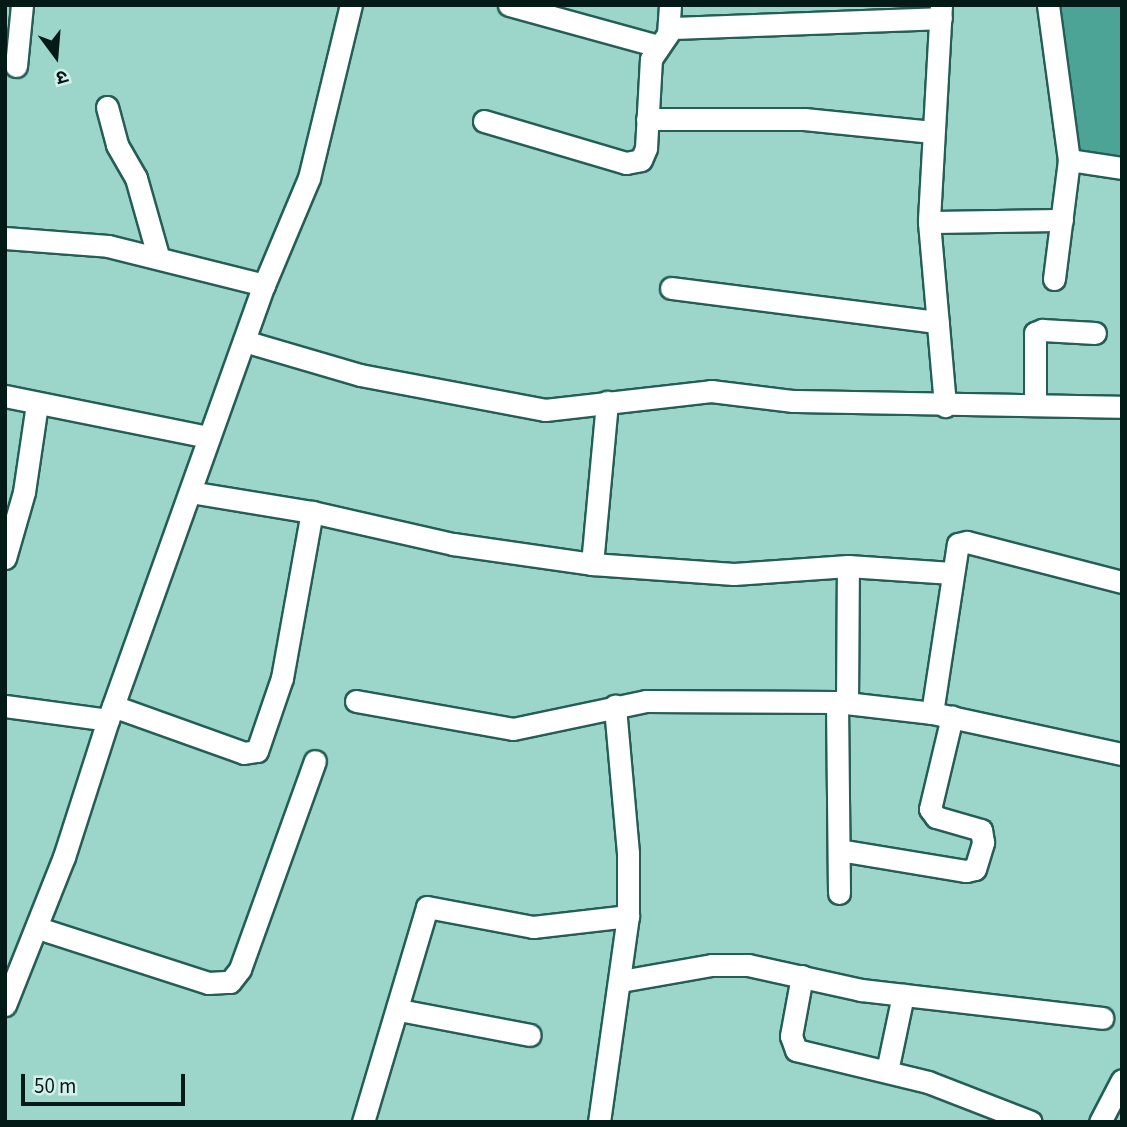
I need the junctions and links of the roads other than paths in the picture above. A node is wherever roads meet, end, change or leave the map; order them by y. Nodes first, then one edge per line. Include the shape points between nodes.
1 (22, 5) edge
2 (351, 5) edge
3 (509, 5) edge
4 (670, 5) edge
5 (1048, 5) edge
6 (941, 11) edge
7 (664, 37) junction
8 (16, 66) dead end
9 (107, 107) dead end
10 (647, 119) junction
11 (484, 121) dead end
12 (932, 132) junction
13 (1069, 160) junction
14 (1122, 168) edge
15 (1062, 220) junction
16 (929, 222) junction
17 (5, 238) edge
18 (158, 256) junction
19 (1054, 279) dead end
20 (264, 285) junction
21 (671, 288) dead end
22 (938, 322) junction
23 (1095, 333) dead end
24 (244, 341) junction
25 (5, 396) edge
26 (607, 402) junction
27 (1035, 403) junction
28 (37, 404) junction
29 (945, 406) junction
30 (1122, 407) edge
31 (209, 437) junction
32 (190, 492) junction
33 (13, 502) edge
34 (312, 512) junction
35 (5, 558) edge
36 (592, 564) junction
37 (848, 566) junction
38 (952, 573) junction
39 (1122, 582) edge
40 (356, 701) dead end
41 (842, 702) junction
42 (5, 706) edge
43 (615, 706) junction
44 (110, 713) junction
45 (942, 715) junction
46 (1122, 754) edge
47 (315, 761) dead end
48 (839, 850) junction
49 (839, 893) dead end
50 (628, 916) junction
51 (38, 928) junction
52 (802, 976) junction
53 (621, 981) junction
54 (904, 995) junction
55 (5, 1005) edge
56 (398, 1010) junction
57 (1102, 1018) dead end
58 (530, 1035) dead end
59 (887, 1071) junction
60 (1122, 1080) edge
61 (363, 1122) edge
62 (599, 1122) edge
63 (1031, 1122) edge
64 (1100, 1122) edge

1 - 8 street
2 - 20 street via 309,178
3 - 7 street
4 - 7 street
5 - 13 street
6 - 7 street
6 - 12 street
7 - 10 street via 651,59
9 - 18 street via 117,145 138,185
10 - 11 street via 645,155 632,163
10 - 12 street via 791,118
12 - 16 street
13 - 14 street
13 - 15 street
15 - 16 street
15 - 19 street
16 - 22 street
17 - 18 street via 107,246
18 - 20 street
20 - 24 street
21 - 22 street
22 - 29 street
23 - 27 street via 1035,333
24 - 26 street via 360,375 528,408 569,409
24 - 31 street
25 - 28 street
26 - 29 street via 711,391 793,401
26 - 36 street
27 - 29 street
27 - 30 street
28 - 31 street
28 - 33 street
31 - 32 street
32 - 34 street
32 - 44 street
33 - 35 street
34 - 36 street via 453,544
34 - 44 street via 280,687 257,751 244,753
36 - 37 street via 734,574
37 - 38 street
37 - 41 street
38 - 39 street via 957,546 967,542
38 - 45 street
40 - 43 street via 513,729
41 - 43 street via 656,701
41 - 45 street
41 - 48 street
42 - 44 street
43 - 50 street via 628,853
44 - 51 street
45 - 46 street
45 - 48 street via 930,809 936,817 981,830 984,837 975,869
47 - 51 street via 240,969 230,982 208,983
48 - 49 street
50 - 53 street
50 - 56 street via 533,927 427,906
51 - 55 street
52 - 53 street via 721,965
52 - 54 street
52 - 59 street via 793,1047
53 - 62 street
54 - 57 street
54 - 59 street
56 - 58 street
56 - 61 street
59 - 63 street
60 - 64 street

